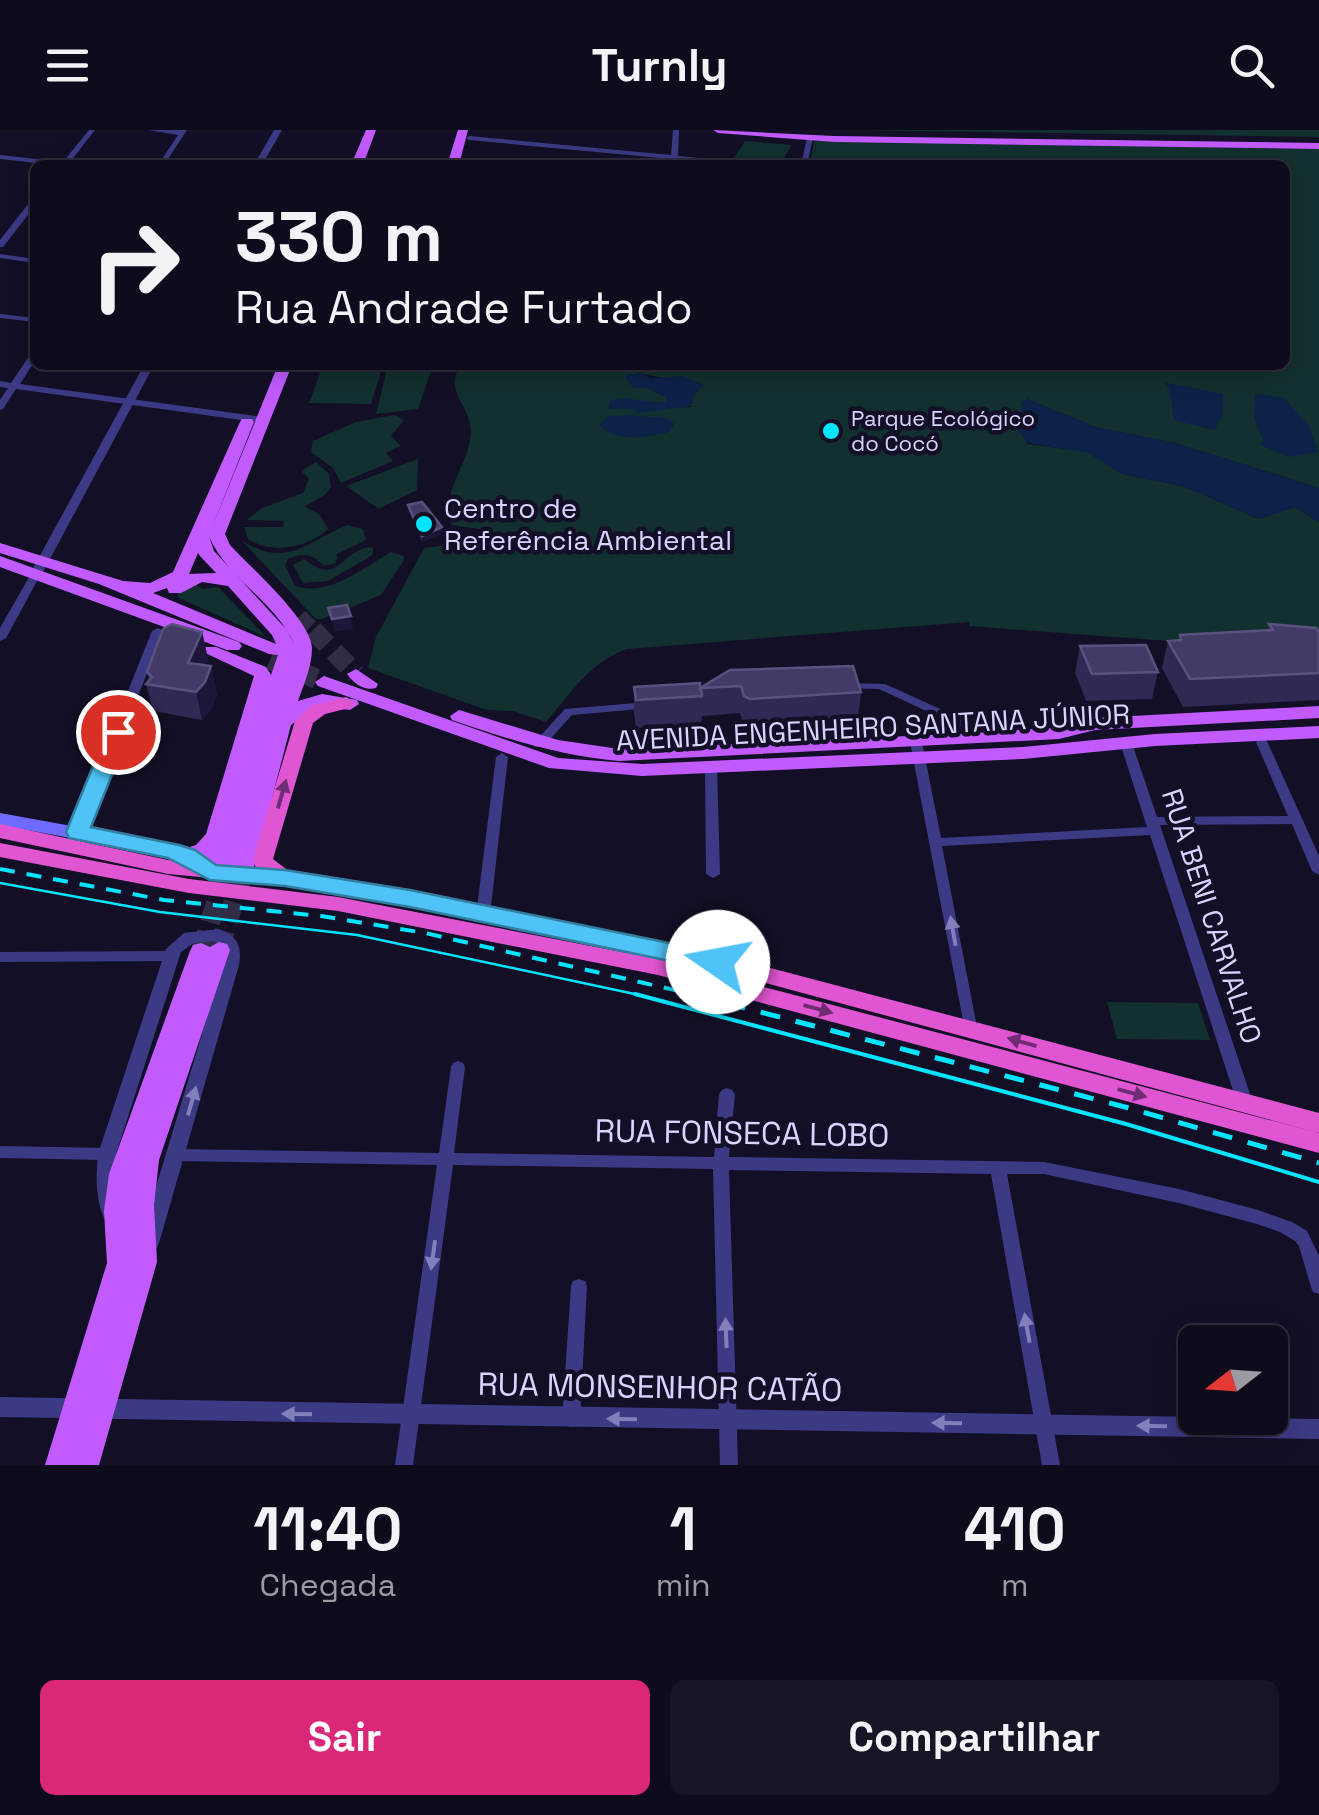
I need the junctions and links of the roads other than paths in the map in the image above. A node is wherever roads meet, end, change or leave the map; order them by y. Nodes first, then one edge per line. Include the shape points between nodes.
1 (92, 130) edge
2 (151, 130) edge
3 (278, 130) edge
4 (371, 130) edge
5 (676, 130) edge
6 (718, 130) edge
7 (785, 130) edge
8 (183, 132) edge
9 (468, 133) edge
10 (810, 135) edge
11 (950, 135) junction
12 (1021, 136) junction
13 (922, 140) junction
14 (980, 140) junction
15 (1319, 143) edge
16 (0, 157) edge
17 (30, 160) edge
18 (68, 160) edge
19 (165, 160) edge
20 (261, 160) edge
21 (358, 160) edge
22 (455, 160) edge
23 (463, 160) edge
24 (667, 160) edge
25 (674, 160) edge
26 (805, 160) edge
27 (30, 207) edge
28 (0, 245) edge
29 (0, 256) edge
30 (30, 260) edge
31 (0, 316) edge
32 (30, 319) edge
33 (30, 362) edge
34 (146, 370) edge
35 (270, 370) edge
36 (282, 370) edge
37 (0, 384) edge
38 (14, 386) junction
39 (130, 402) junction
40 (0, 407) edge
41 (256, 419) junction
42 (203, 528) junction
43 (0, 548) edge
44 (0, 561) edge
45 (40, 565) junction
46 (233, 582) junction
47 (118, 586) junction
48 (268, 596) junction
49 (300, 616) tunnel mouth
50 (203, 620) junction
51 (154, 624) junction
52 (0, 638) edge
53 (269, 662) junction
54 (830, 687) edge
55 (346, 702) junction
56 (654, 706) edge
57 (274, 712) junction
58 (1319, 712) edge
59 (1319, 722) edge
60 (1319, 732) edge
61 (1059, 734) junction
62 (1124, 738) junction
63 (975, 739) junction
64 (1319, 740) edge
65 (1262, 742) junction
66 (539, 744) junction
67 (918, 750) junction
68 (502, 757) junction
69 (236, 763) junction
70 (556, 764) junction
71 (711, 767) junction
72 (0, 818) edge
73 (1297, 820) junction
74 (1154, 826) junction
75 (0, 832) edge
76 (77, 832) junction
77 (212, 839) junction
78 (936, 842) junction
79 (0, 850) edge
80 (248, 854) junction
81 (187, 856) junction
82 (1319, 871) edge
83 (210, 872) junction
84 (713, 874) dead end
85 (285, 878) junction
86 (483, 915) junction
87 (172, 956) junction
88 (0, 957) edge
89 (970, 1027) junction
90 (458, 1067) dead end
91 (727, 1094) dead end
92 (1246, 1103) junction
93 (1319, 1122) edge
94 (1319, 1143) edge
95 (0, 1152) edge
96 (107, 1154) junction
97 (176, 1155) junction
98 (446, 1158) junction
99 (721, 1162) junction
100 (998, 1167) junction
101 (119, 1243) junction
102 (144, 1262) junction
103 (579, 1286) dead end
104 (1319, 1287) edge
105 (0, 1408) edge
106 (89, 1410) junction
107 (411, 1416) junction
108 (571, 1418) junction
109 (728, 1421) junction
110 (1044, 1424) junction
111 (1319, 1429) edge
112 (60, 1465) edge
113 (84, 1465) edge
114 (404, 1465) edge
115 (729, 1465) edge
116 (1051, 1465) edge

1 - 18 street
2 - 8 street
3 - 20 street
4 - 21 main road
5 - 25 street
6 - 10 main road
7 - 10 main road
8 - 19 street
9 - 22 main road
9 - 23 main road
9 - 24 street
10 - 11 main road
10 - 13 main road
10 - 26 street
11 - 12 main road
11 - 13 main road
12 - 14 main road
12 - 15 main road
13 - 14 main road
14 - 15 main road
16 - 17 street
27 - 28 street
29 - 30 street
31 - 32 street
33 - 38 street
34 - 39 street
35 - 41 main road
36 - 41 main road
37 - 38 street
38 - 39 street
38 - 40 street
39 - 41 street
39 - 45 street
41 - 42 main road
41 - 48 main road via 217,534
42 - 46 main road via 206,552
42 - 47 main road via 176,579 153,588
43 - 45 main road
44 - 45 main road
45 - 47 main road
45 - 51 main road
45 - 52 street
46 - 50 main road via 203,576 176,586 177,604
46 - 57 main road via 285,641
47 - 50 main road
48 - 49 main road
48 - 57 main road via 303,644 301,664
50 - 53 main road
51 - 53 main road via 255,669
51 - 76 street
53 - 57 main road
53 - 69 main road
54 - 63 street via 881,686 967,726
55 - 57 main road via 327,698
55 - 68 main road
80 -> 55 highway via 304,721
56 - 66 street via 569,712
57 - 69 main road
57 - 80 main road
58 - 61 main road, AVENIDA ENGENHEIRO SANTANA JÚNIOR via 1095,724
59 - 62 main road
60 - 62 main road, AVENIDA ENGENHEIRO SANTANA JÚNIOR
61 - 62 main road
61 - 63 main road, AVENIDA ENGENHEIRO SANTANA JÚNIOR
62 - 65 main road via 1159,748
62 - 67 main road, AVENIDA ENGENHEIRO SANTANA JÚNIOR
62 - 74 street, RUA BENI CARVALHO
63 - 67 main road, AVENIDA ENGENHEIRO SANTANA JÚNIOR
64 - 65 main road
65 - 73 street
66 - 67 main road, AVENIDA ENGENHEIRO SANTANA JÚNIOR via 619,756
66 - 70 main road, AVENIDA ENGENHEIRO SANTANA JÚNIOR via 363,679 326,676
67 - 71 main road, AVENIDA ENGENHEIRO SANTANA JÚNIOR
67 - 78 street
68 - 70 main road
68 - 86 street
69 - 77 main road
70 - 71 main road, AVENIDA ENGENHEIRO SANTANA JÚNIOR
71 - 84 street
72 - 76 main road
73 - 74 street
73 - 82 street
74 - 78 street
74 - 92 street, RUA BENI CARVALHO
75 - 83 highway
76 - 81 main road
77 - 80 main road via 210,853 220,859 248,862
77 - 81 main road
89 -> 78 street
79 -> 94 highway via 173,884 338,904 658,967
80 - 85 highway
81 - 83 main road
83 - 85 highway
85 - 86 highway
86 - 89 highway via 718,962
87 - 88 street
87 - 96 street
97 -> 87 street via 233,948 218,935 201,934 180,942
92 -> 89 highway
90 - 98 street
91 - 99 street
92 - 93 highway
95 - 96 street
96 - 101 street via 105,1188
97 - 98 street, RUA FONSECA LOBO
97 - 102 street
98 - 99 street, RUA FONSECA LOBO
98 -> 107 street
99 - 100 street, RUA FONSECA LOBO
109 -> 99 street
100 - 104 street, RUA FONSECA LOBO via 1077,1172 1298,1233
110 -> 100 street
101 - 102 main road via 122,1174 210,951 146,1160
101 - 106 main road
102 - 106 main road
103 - 108 street
105 - 106 street, RUA MONSENHOR CATÃO
107 -> 106 street, RUA MONSENHOR CATÃO
106 - 112 main road
106 - 113 main road
107 - 108 street, RUA MONSENHOR CATÃO
107 - 114 street
109 -> 108 street, RUA MONSENHOR CATÃO
110 -> 109 street, RUA MONSENHOR CATÃO
109 - 115 street
111 -> 110 street, RUA MONSENHOR CATÃO
110 - 116 street

